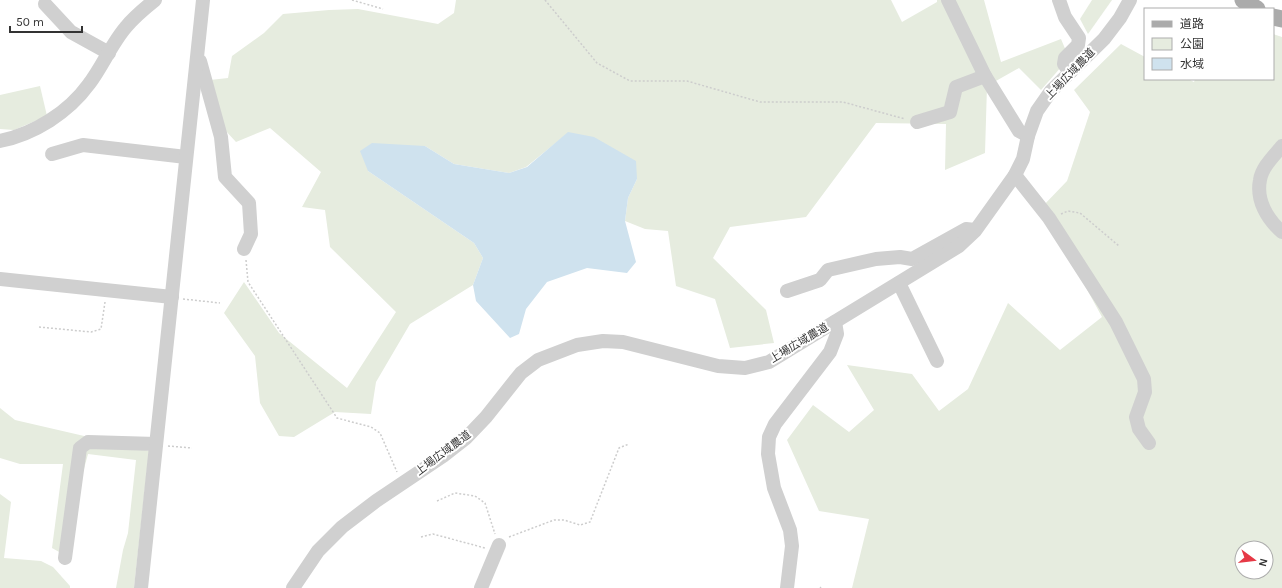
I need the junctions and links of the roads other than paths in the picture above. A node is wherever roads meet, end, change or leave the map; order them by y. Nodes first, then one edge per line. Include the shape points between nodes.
1 (155, 0) edge
2 (203, 0) edge
3 (948, 0) edge
4 (1059, 0) edge
5 (1130, 0) edge
6 (1243, 0) edge
7 (45, 4) dead end
8 (1255, 8) edge
9 (198, 53) junction
10 (109, 54) junction
11 (1070, 72) junction
12 (984, 76) junction
13 (917, 122) road end
14 (1028, 136) junction
15 (0, 141) edge
16 (1282, 146) edge
17 (52, 154) dead end
18 (186, 157) junction
19 (1015, 175) junction
20 (975, 230) junction
21 (1282, 232) edge
22 (244, 249) road end
23 (0, 279) edge
24 (899, 283) junction
25 (787, 291) dead end
26 (172, 297) junction
27 (835, 322) junction
28 (937, 361) dead end
29 (1149, 443) dead end
30 (156, 444) junction
31 (497, 550) road end
32 (65, 558) dead end
33 (141, 588) edge
34 (294, 588) edge
35 (481, 588) edge
36 (787, 588) edge

1 - 10 street via 126,27
2 - 9 street
3 - 12 street
4 - 11 street via 1065,18 1079,38 1078,45 1065,58 1064,64
5 - 11 street, 上場広域農道 via 1104,39
6 - 8 main road
7 - 10 street via 71,32
9 - 18 street
9 - 22 street via 221,137 225,177 249,203 251,234
10 - 15 street via 89,85 67,108 39,127 12,139
11 - 14 street, 上場広域農道 via 1051,91 1037,111
12 - 13 street via 956,87 950,112
12 - 14 street via 1019,131
14 - 19 street, 上場広域農道 via 1023,159
16 - 21 street via 1266,166 1260,179 1259,195 1264,212
17 - 18 street via 83,145
18 - 26 street
19 - 20 street, 上場広域農道
19 - 29 street via 1050,218 1116,322 1144,379 1145,392 1136,417 1139,429
20 - 24 street, 上場広域農道 via 959,246
20 - 25 street via 966,229 912,259 876,259 828,270 820,280
23 - 26 street
24 - 27 street, 上場広域農道
24 - 28 street
26 - 30 street
27 - 34 street, 上場広域農道 via 769,362 745,368 718,366 623,342 603,341 577,345 538,360 521,373 466,438 342,527 318,551
27 - 36 street via 837,334 830,352 775,424 769,437 768,454 774,488 790,530 792,546
30 - 32 street via 88,442 80,448
30 - 33 street
31 - 35 street

